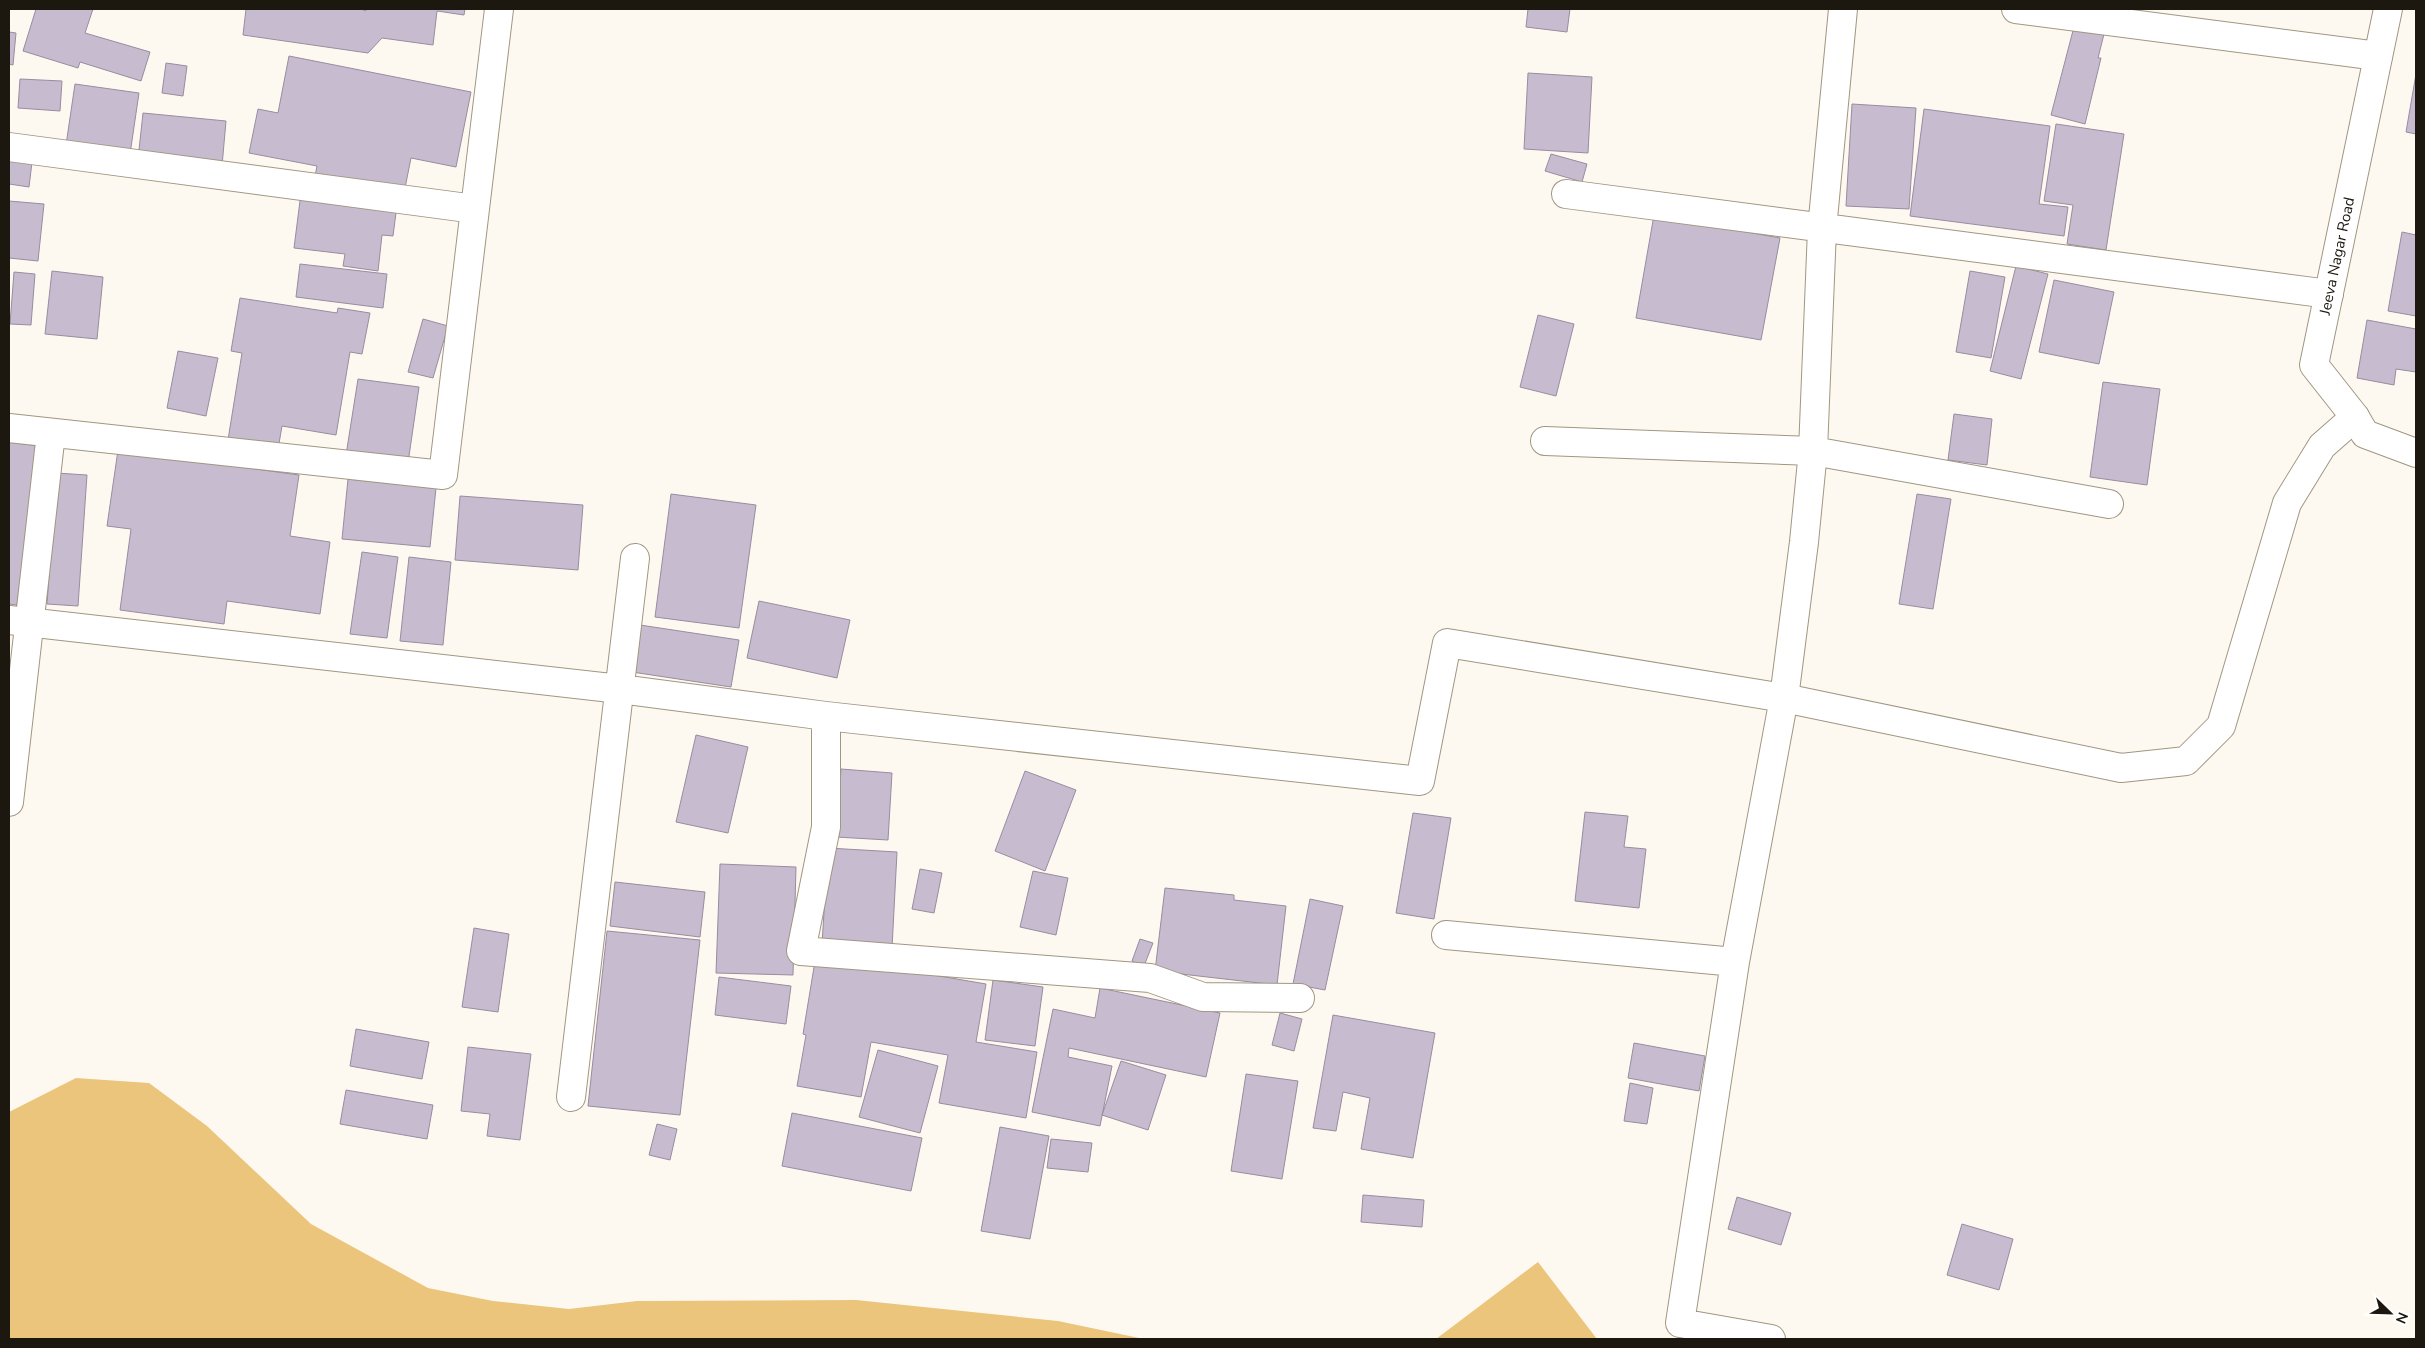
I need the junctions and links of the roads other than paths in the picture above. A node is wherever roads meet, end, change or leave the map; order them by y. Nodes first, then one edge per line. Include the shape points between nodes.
1 (499, 9) edge
2 (1843, 9) edge
3 (2016, 9) edge
4 (2388, 9) edge
5 (2378, 56) junction
6 (9, 147) edge
7 (1566, 194) dead end
8 (475, 209) junction
9 (1822, 229) junction
10 (2329, 294) junction
11 (2356, 417) junction
12 (9, 428) edge
13 (51, 433) junction
14 (1545, 441) dead end
15 (1813, 451) junction
16 (2416, 453) edge
17 (2109, 504) dead end
18 (635, 558) dead end
19 (19, 621) edge
20 (620, 689) junction
21 (1784, 698) junction
22 (826, 716) junction
23 (9, 802) edge
24 (1446, 935) dead end
25 (1735, 962) junction
26 (1300, 998) dead end
27 (571, 1097) dead end
28 (1771, 1339) edge

1 - 8 street
2 - 9 street
3 - 5 street
4 - 5 street, Jeeva Nagar Road
5 - 10 street, Jeeva Nagar Road
6 - 8 street
7 - 9 street
8 - 13 street via 443,475
9 - 10 street
9 - 15 street
10 - 11 street, Jeeva Nagar Road via 2314,365
11 - 16 street, Jeeva Nagar Road via 2365,434
11 - 21 street via 2322,446 2287,503 2221,726 2186,761 2121,768
12 - 13 street
13 - 19 street
14 - 15 street
15 - 17 street
15 - 21 street
18 - 20 street
19 - 20 street
19 - 23 street
20 - 22 street
20 - 27 street
21 - 22 street via 1446,643 1420,781
21 - 25 street
22 - 26 street via 826,827 801,951 1150,978 1203,997
24 - 25 street
25 - 28 street via 1680,1323

